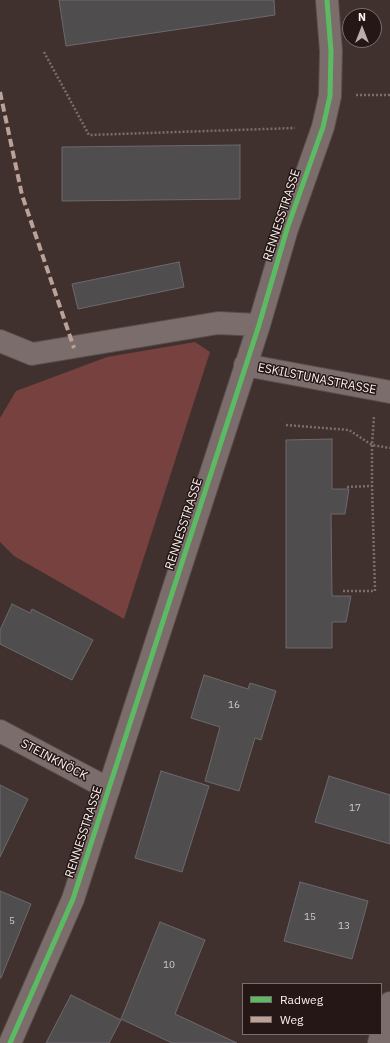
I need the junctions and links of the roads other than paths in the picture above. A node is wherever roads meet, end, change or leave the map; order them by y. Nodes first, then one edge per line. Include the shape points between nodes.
1 (327, 0) edge
2 (259, 325) junction
3 (0, 341) edge
4 (245, 365) junction
5 (383, 391) edge
6 (0, 731) edge
7 (109, 789) junction
8 (390, 1003) edge
9 (382, 1032) edge
10 (10, 1043) edge

1 - 2 street, RENNESSTRASSE via 332,51 330,96 323,127 287,229
2 - 3 street via 218,322 32,354
2 - 4 street, RENNESSTRASSE
4 - 5 street, ESKILSTUNASTRASSE
4 - 7 street, RENNESSTRASSE
6 - 7 street, STEINKNÖCK
7 - 10 street, RENNESSTRASSE via 73,899
8 - 9 street

